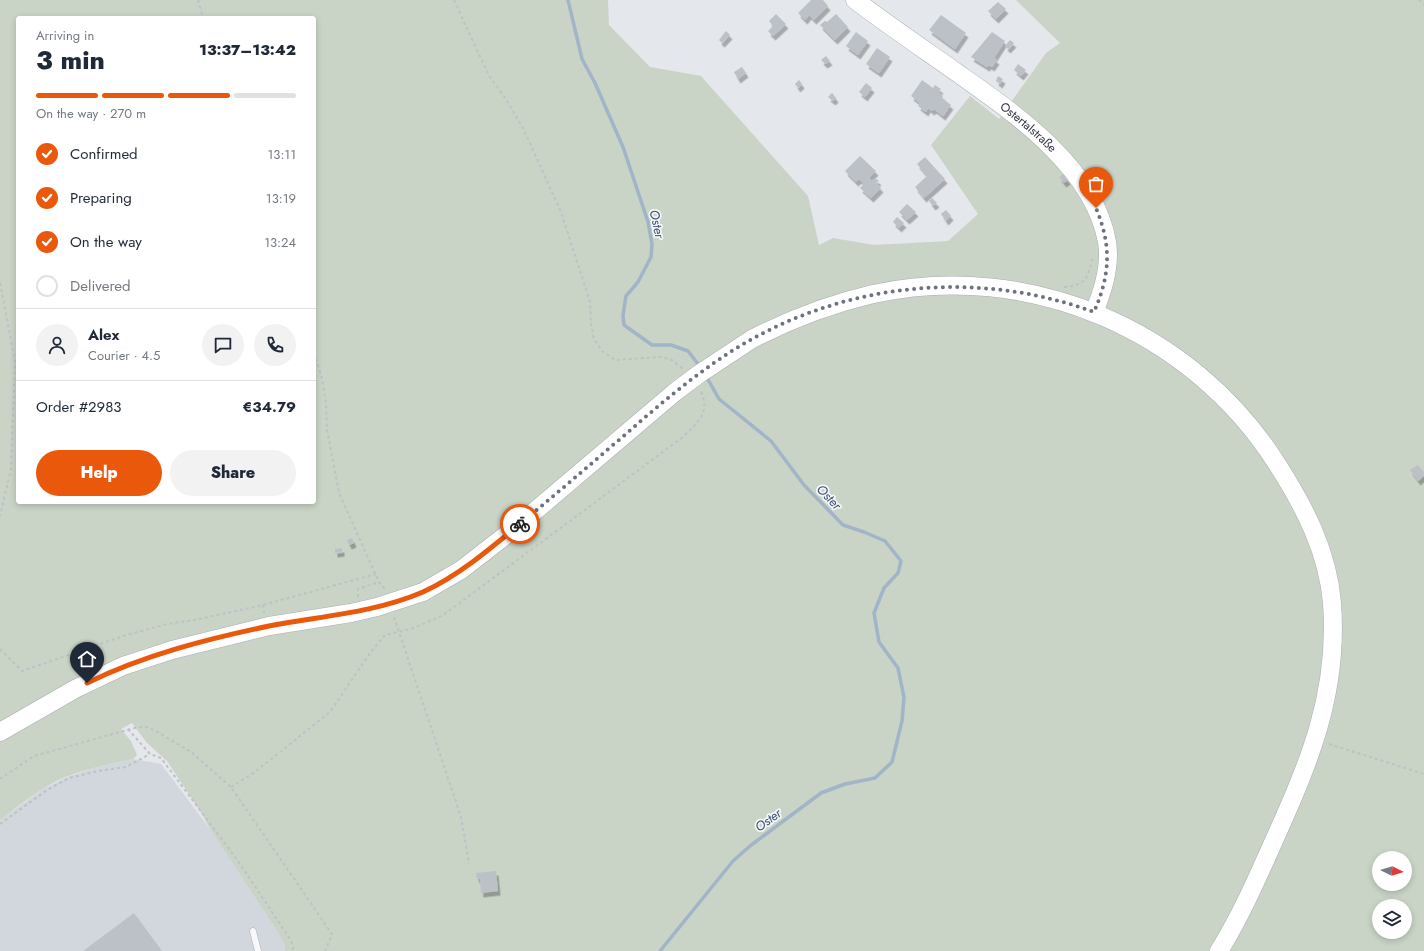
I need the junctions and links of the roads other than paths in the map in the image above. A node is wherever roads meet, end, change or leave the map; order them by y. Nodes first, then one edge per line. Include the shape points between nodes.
1 (855, 0) edge
2 (1094, 312) junction
3 (0, 732) edge
4 (253, 931) dead end
5 (258, 951) edge
6 (1219, 951) edge

1 - 2 main road, Ostertalstraße via 1010,110 1034,131 1085,188 1096,208 1107,243 1108,260 1104,286
2 - 3 main road, bridge via 1050,298 960,286 876,294 804,314 752,339 699,374 510,532 461,570 423,592 378,607 269,626 172,650 124,666 75,689
2 - 6 main road via 1170,352 1221,394 1250,426 1268,450 1308,519 1320,546 1328,575 1332,602 1332,651 1329,684 1317,738 1242,911
4 - 5 lane

